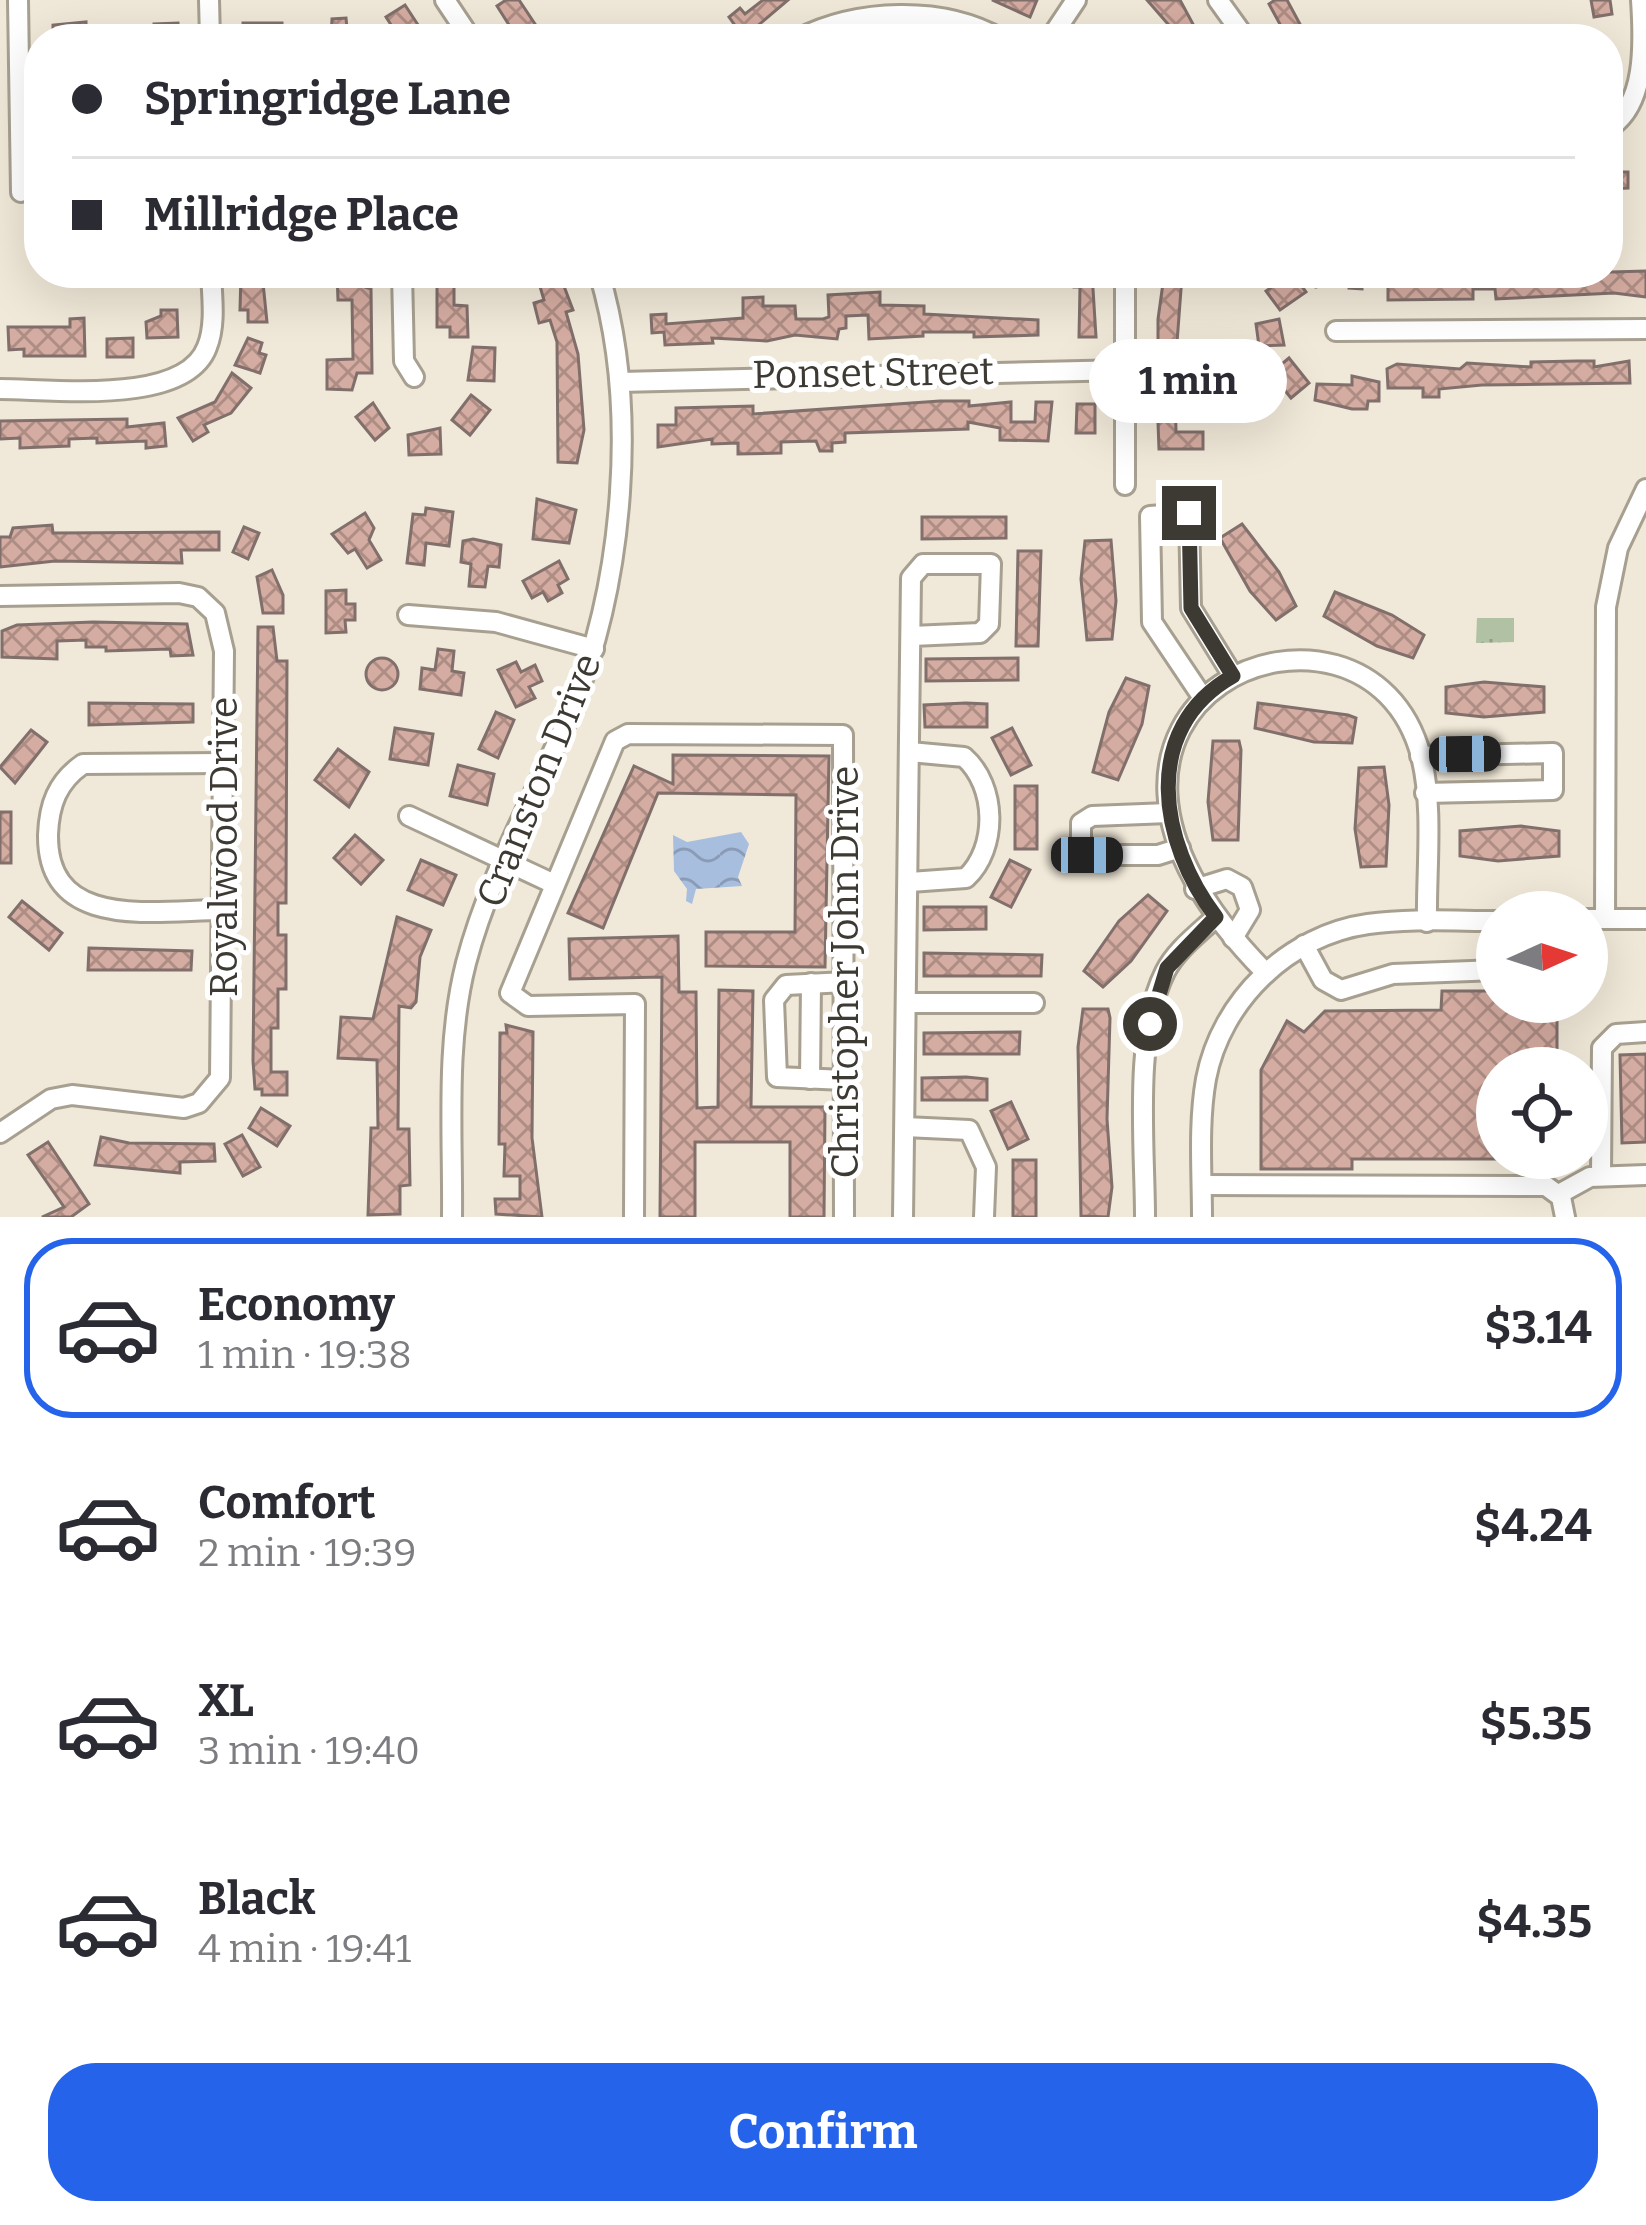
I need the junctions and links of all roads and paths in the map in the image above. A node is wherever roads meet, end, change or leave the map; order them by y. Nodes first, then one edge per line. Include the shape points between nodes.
1 (18, 0) edge
2 (1641, 0) edge
3 (834, 24) edge
4 (960, 24) edge
5 (1636, 124) edge
6 (21, 192) dead end
7 (212, 288) edge
8 (402, 288) edge
9 (602, 288) edge
10 (1125, 288) edge
11 (1646, 329) edge
12 (1336, 331) dead end
13 (1126, 370) junction
14 (414, 376) dead end
15 (620, 382) junction
16 (0, 389) edge
17 (1125, 485) dead end
18 (1646, 489) edge
19 (0, 596) edge
20 (408, 615) dead end
21 (912, 636) junction
22 (594, 649) junction
23 (1233, 676) junction
24 (1203, 698) junction
25 (910, 752) junction
26 (1420, 755) junction
27 (224, 763) junction
28 (1425, 793) junction
29 (1169, 813) junction
30 (409, 816) dead end
31 (1180, 848) junction
32 (505, 858) junction
33 (910, 882) junction
34 (552, 884) junction
35 (1195, 890) junction
36 (1597, 891) edge
37 (223, 910) junction
38 (1216, 917) junction
39 (1608, 919) edge
40 (1646, 919) edge
41 (1476, 921) edge
42 (1427, 922) junction
43 (1233, 938) junction
44 (1304, 945) junction
45 (1476, 971) edge
46 (1265, 973) junction
47 (846, 982) junction
48 (811, 983) junction
49 (906, 1003) junction
50 (1034, 1003) dead end
51 (1646, 1032) edge
52 (1603, 1047) edge
53 (810, 1079) junction
54 (845, 1080) junction
55 (905, 1127) junction
56 (0, 1132) edge
57 (1608, 1175) edge
58 (1646, 1175) edge
59 (1584, 1179) edge
60 (1202, 1185) junction
61 (1559, 1195) junction
62 (452, 1217) edge
63 (634, 1217) edge
64 (844, 1217) edge
65 (903, 1217) edge
66 (984, 1217) edge
67 (1145, 1217) edge
68 (1202, 1217) edge
69 (1565, 1217) edge

1 - 6 street
2 - 5 street
3 - 4 street via 873,17
7 - 16 street via 212,329 196,367 148,387
8 - 14 street via 404,361
9 - 15 street, Cranston Drive
10 - 13 street
11 - 12 street
13 - 15 street, Ponset Street
13 - 17 street
15 - 22 street, Cranston Drive via 618,489
18 - 36 street via 1618,548 1606,607
19 - 27 street, Royalwood Drive via 179,593 206,604 223,638
20 - 22 street via 496,622
21 - 21 street via 916,570 991,564 989,624 980,634
21 - 25 street
22 - 32 street, Cranston Drive
23 - 24 street
23 - 24 street via 1191,608 1189,513 1150,516 1152,622
23 - 26 street via 1267,662 1341,668 1388,700
24 - 29 street via 1169,756
25 - 33 street
25 - 33 street via 964,757 980,776 988,818 985,847 966,878
26 - 28 street
26 - 28 street via 1552,753 1552,790
27 - 37 street, Royalwood Drive
27 - 37 street via 83,764 53,796 48,862 60,884 93,907
28 - 42 street
29 - 31 street
29 - 31 street via 1092,816 1081,823 1081,849 1158,855
30 - 32 street
31 - 35 street
32 - 34 street
32 - 62 street, Cranston Drive via 458,1001
33 - 49 street
34 - 47 street, Christopher John Drive via 620,737 843,735
34 - 63 street via 510,993 528,1006 635,1004
35 - 38 street
35 - 43 street via 1227,879 1242,887 1250,910
37 - 56 street, Royalwood Drive via 223,1062 211,1093 184,1108 56,1097
38 - 43 street
38 - 67 street via 1167,968 1155,997
39 - 40 street
41 - 42 street
42 - 44 street via 1361,926
43 - 46 street
44 - 45 street via 1323,980 1341,990 1393,974
44 - 46 street
46 - 60 street via 1211,1059
47 - 48 street
47 - 54 street, Christopher John Drive
48 - 53 street
48 - 53 street via 786,985 773,1000 777,1077
49 - 50 street
49 - 55 street
51 - 52 street via 1616,1034
53 - 54 street
54 - 64 street, Christopher John Drive
55 - 65 street
55 - 66 street via 969,1130 986,1167
57 - 58 street
59 - 61 street
60 - 61 street via 1542,1186
60 - 68 street
61 - 69 street

